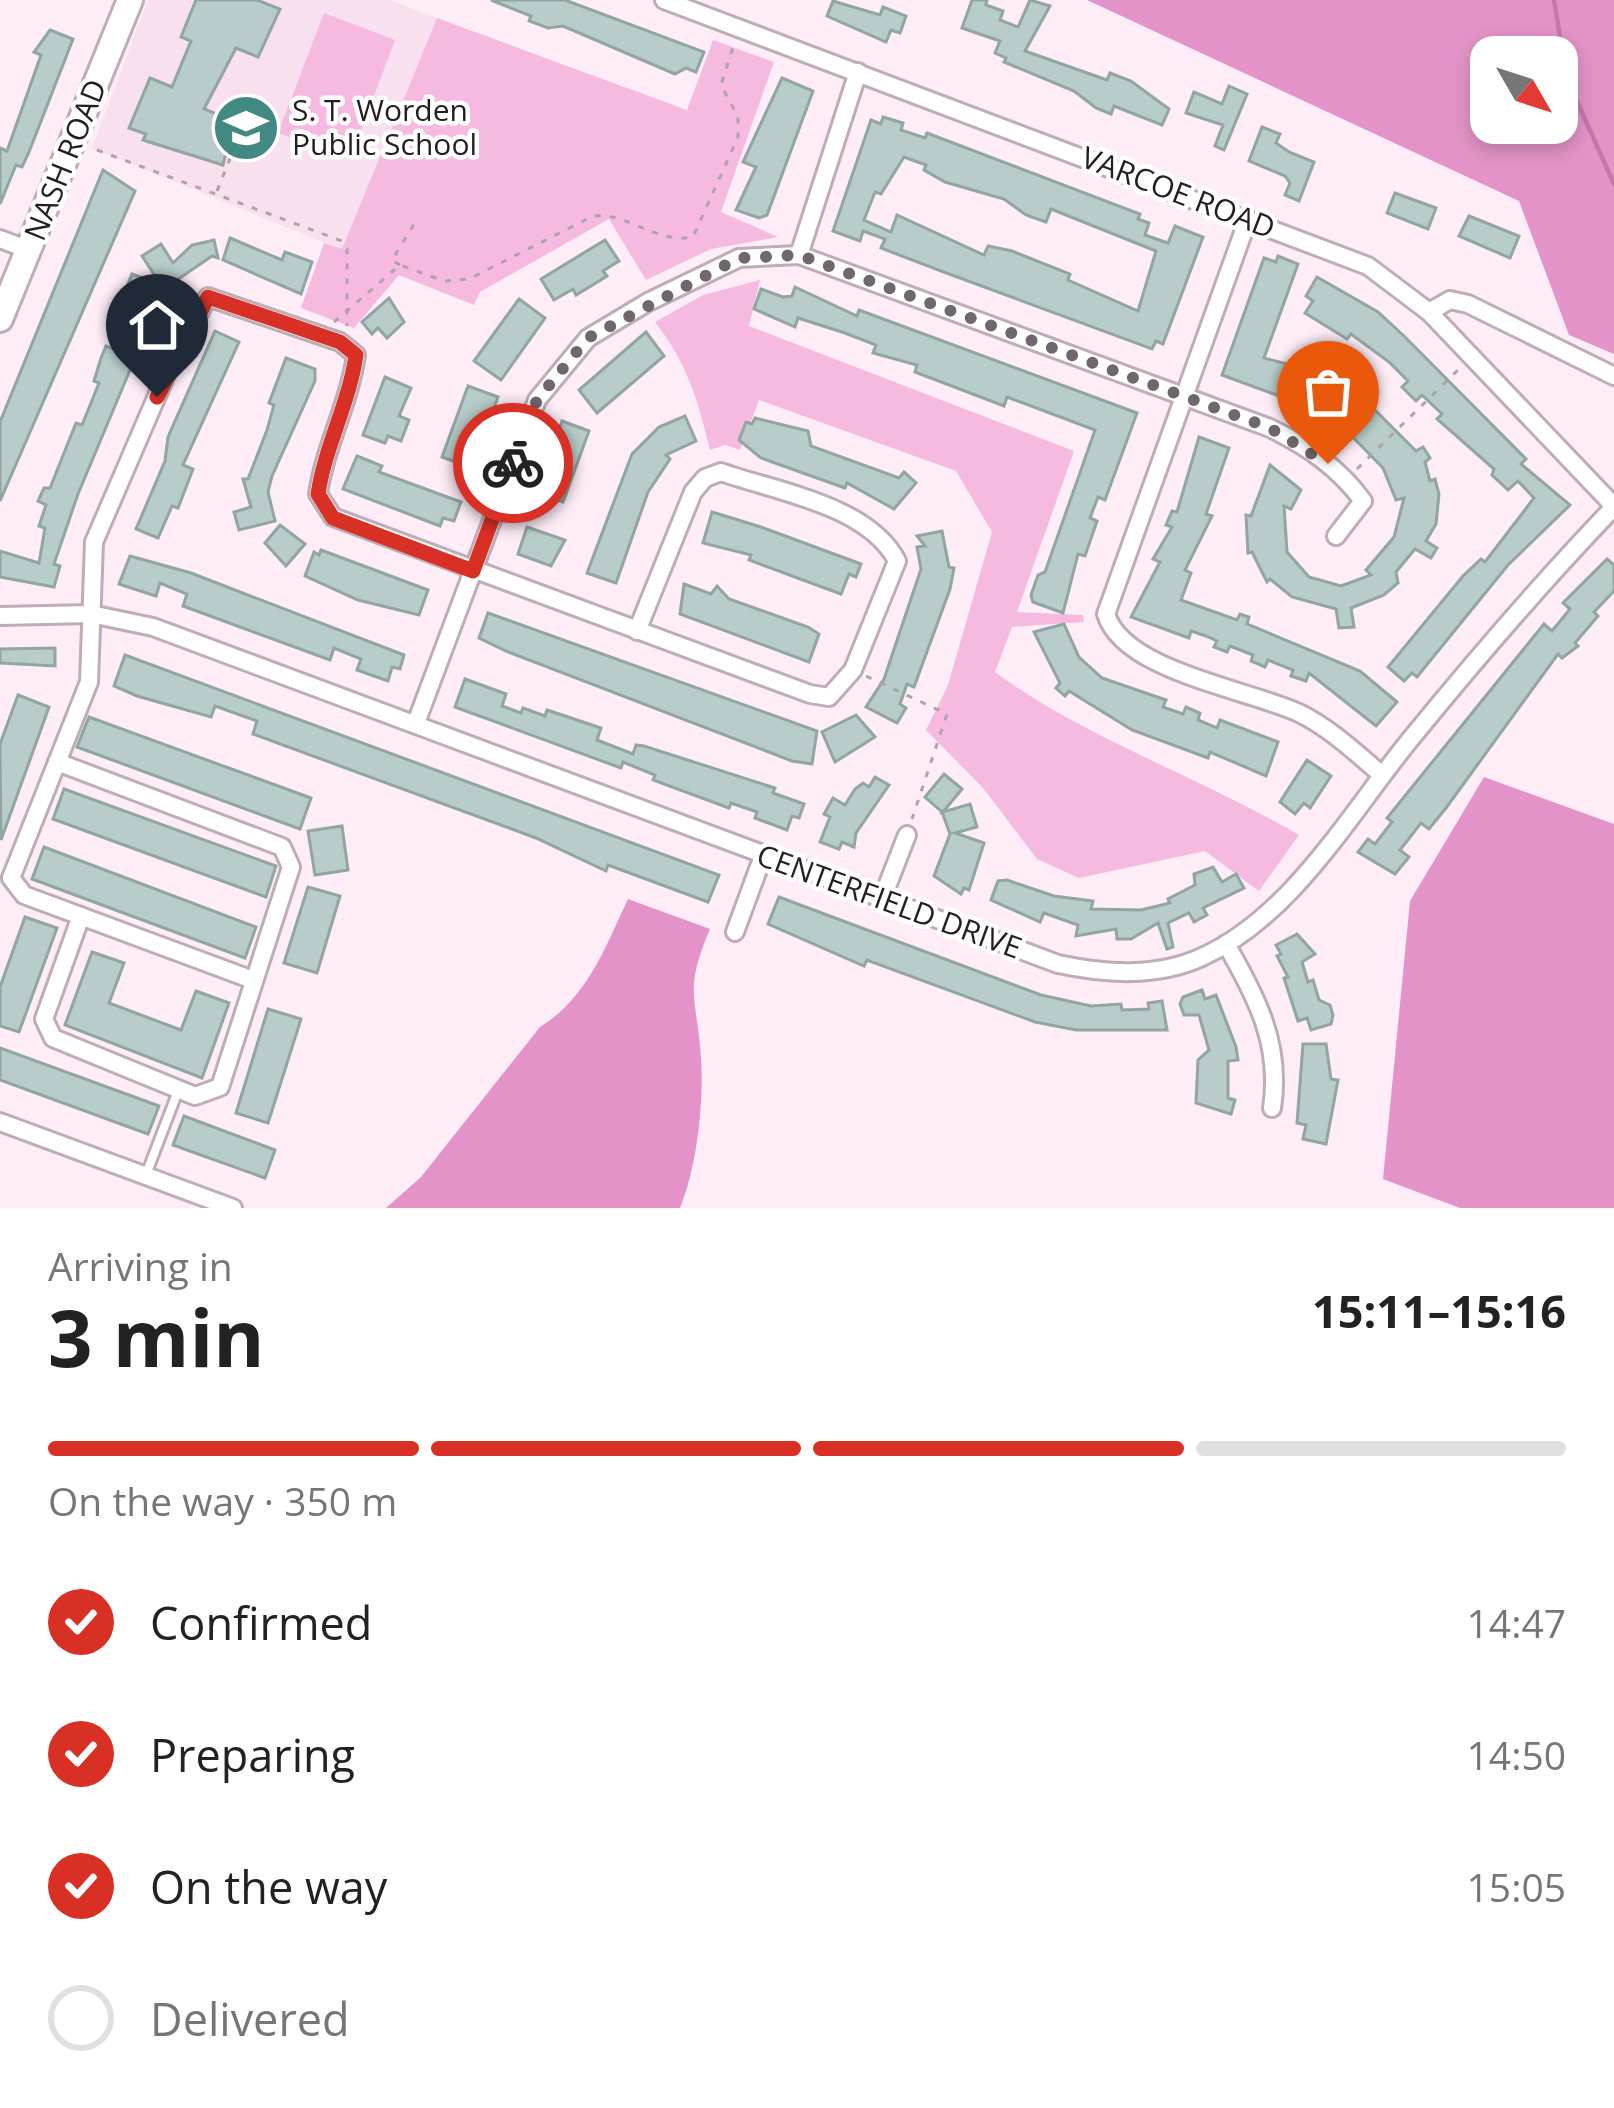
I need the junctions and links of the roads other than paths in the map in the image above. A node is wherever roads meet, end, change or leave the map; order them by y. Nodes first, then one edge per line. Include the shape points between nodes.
1 (130, 0) edge
2 (664, 0) edge
3 (858, 72) junction
4 (1248, 219) junction
5 (0, 239) edge
6 (28, 250) junction
7 (799, 255) junction
8 (1429, 312) junction
9 (0, 319) edge
10 (1614, 376) edge
11 (1181, 395) junction
12 (1614, 507) edge
13 (1336, 536) dead end
14 (473, 571) junction
15 (91, 614) junction
16 (0, 616) edge
17 (637, 631) junction
18 (416, 723) junction
19 (57, 762) junction
20 (1382, 775) junction
21 (907, 835) road end
22 (763, 856) junction
23 (882, 899) junction
24 (81, 916) junction
25 (735, 932) dead end
26 (1226, 944) junction
27 (254, 980) junction
28 (178, 1089) junction
29 (1272, 1108) dead end
30 (0, 1122) edge
31 (146, 1176) junction
32 (233, 1208) edge

1 - 6 street, NASH ROAD
2 - 3 street, VARCOE ROAD
3 - 4 street, VARCOE ROAD
3 - 7 street
4 - 8 street, VARCOE ROAD via 1368,266
4 - 11 street
5 - 6 street
6 - 9 street, NASH ROAD
7 - 11 street
7 - 14 street via 739,258 588,338 537,400
8 - 10 street via 1450,300 1468,304
8 - 12 street, VARCOE ROAD
11 - 13 street via 1310,448 1347,479 1363,501
11 - 20 street via 1111,589 1112,633 1135,653 1301,714
12 - 20 street, CENTERFIELD DRIVE via 1523,601
14 - 15 street via 333,518 318,494 356,355 340,342 208,297 94,542
14 - 17 street
14 - 18 street
15 - 16 street, CENTERFIELD DRIVE
15 - 18 street, CENTERFIELD DRIVE via 153,627
15 - 19 street via 89,682
17 - 17 street via 829,698 854,670 897,561 887,541 862,523 721,472 693,492
18 - 22 street, CENTERFIELD DRIVE
19 - 24 street via 10,878 24,895
19 - 27 street via 282,847 291,867
20 - 26 street, CENTERFIELD DRIVE via 1285,896
21 - 23 street
22 - 23 street, CENTERFIELD DRIVE
22 - 25 street
23 - 26 street, CENTERFIELD DRIVE via 1091,971 1149,971
24 - 27 street
24 - 28 street via 44,1019 53,1038
26 - 29 street via 1269,1034
27 - 28 street via 220,1087 195,1096
28 - 31 lane
30 - 31 street
31 - 32 street

